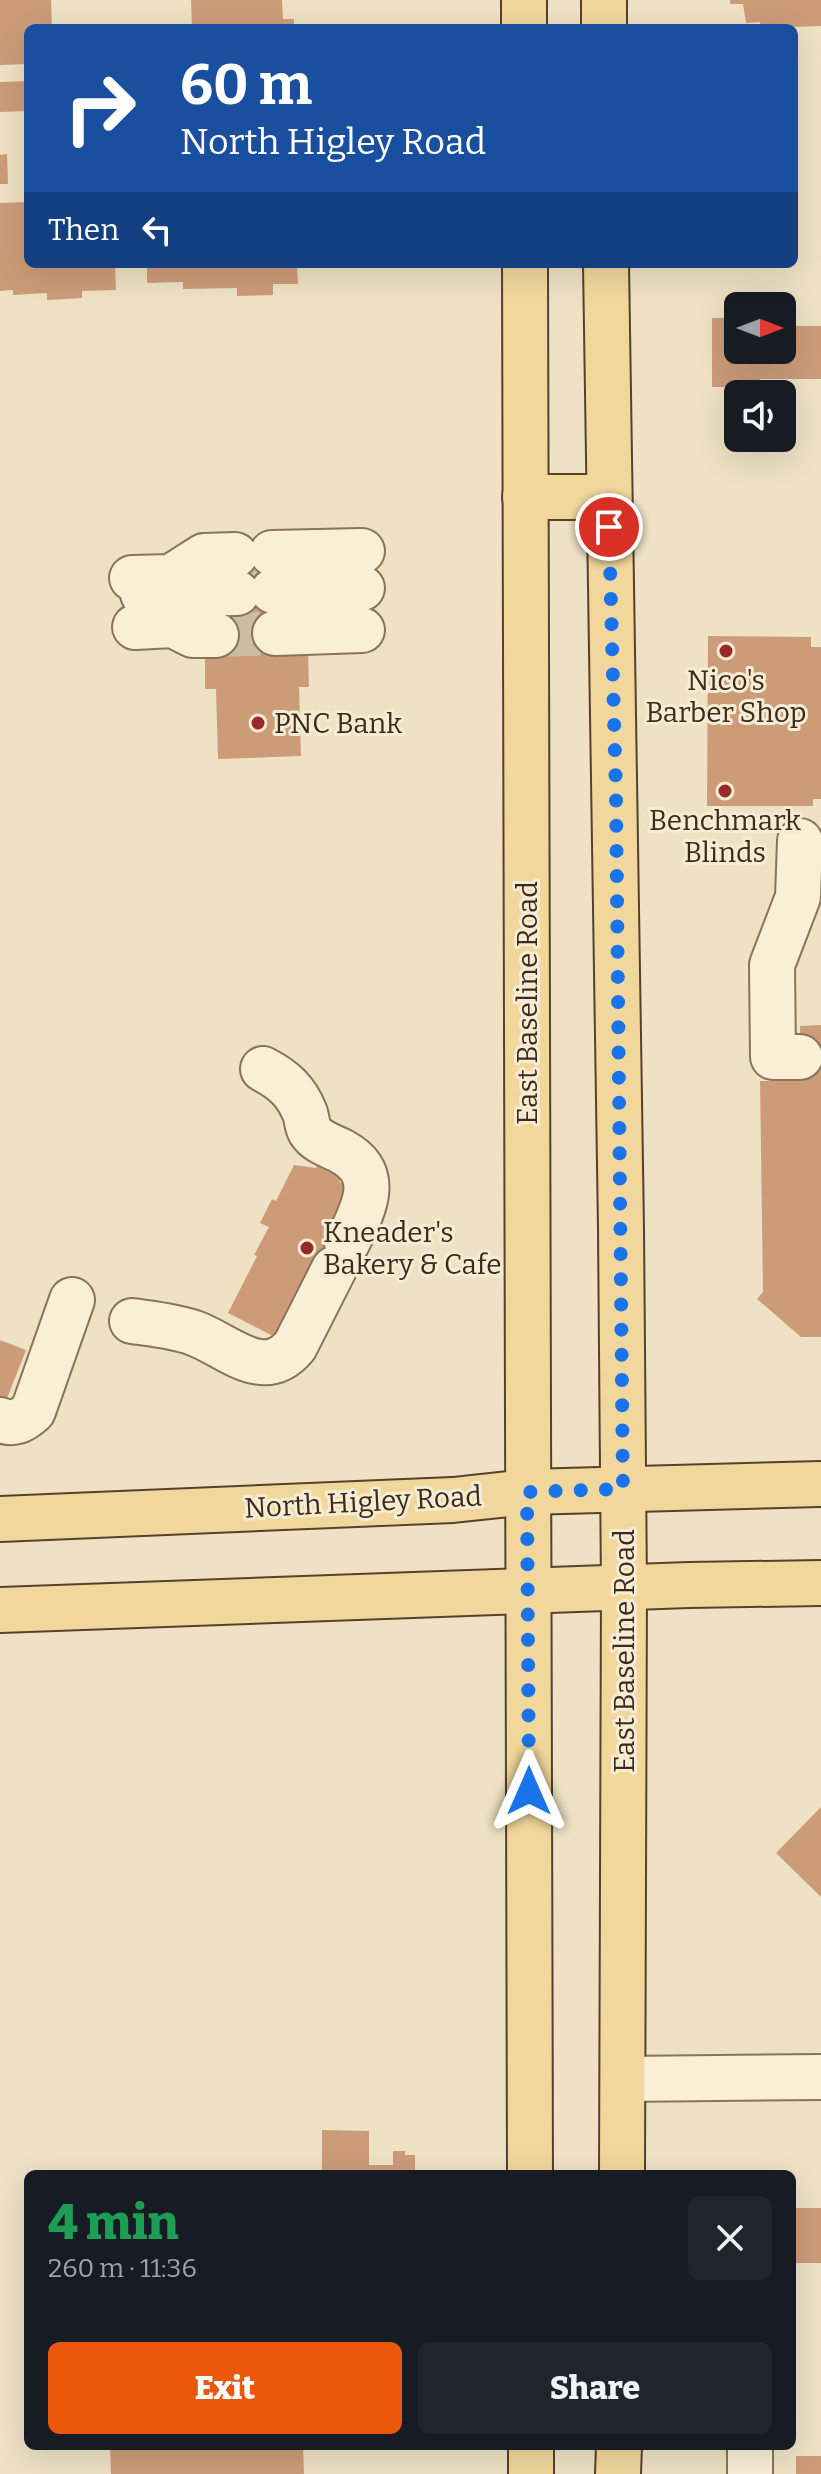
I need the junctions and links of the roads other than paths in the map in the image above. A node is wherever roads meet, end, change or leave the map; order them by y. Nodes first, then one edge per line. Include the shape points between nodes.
1 (524, 0) edge
2 (604, 0) edge
3 (524, 24) edge
4 (604, 24) edge
5 (525, 268) edge
6 (606, 268) edge
7 (525, 497) junction
8 (608, 497) junction
9 (253, 593) junction
10 (800, 841) dead end
11 (800, 1057) dead end
12 (263, 1069) dead end
13 (72, 1300) dead end
14 (132, 1321) dead end
15 (0, 1420) edge
16 (821, 1484) edge
17 (623, 1489) junction
18 (527, 1492) junction
19 (0, 1519) edge
20 (821, 1583) edge
21 (624, 1589) junction
22 (528, 1592) junction
23 (0, 1610) edge
24 (821, 2077) edge
25 (623, 2079) junction
26 (530, 2170) edge
27 (622, 2170) edge
28 (531, 2450) edge
29 (619, 2450) edge
30 (750, 2450) edge
31 (531, 2474) edge
32 (618, 2474) edge
33 (750, 2474) edge

1 - 3 main road
2 - 4 main road
5 - 7 main road, East Baseline Road
6 - 8 main road, East Baseline Road
7 - 8 main road
7 - 18 main road, East Baseline Road
8 - 17 main road, East Baseline Road
9 - 9 lane via 362,590
9 - 9 lane via 204,556 141,598 193,635
10 - 11 lane via 798,897 772,965 773,1057
12 - 14 lane via 292,1089 310,1132 359,1164 367,1182 363,1211 295,1346 272,1363 250,1361 194,1333
13 - 15 lane via 33,1411 23,1420
16 - 17 main road, North Higley Road
17 - 18 main road, North Higley Road
17 - 21 main road, East Baseline Road
18 - 19 main road, North Higley Road via 453,1500
18 - 22 main road, East Baseline Road
20 - 21 main road
21 - 22 main road
21 - 25 main road, East Baseline Road
22 - 23 main road
22 - 26 main road, East Baseline Road
24 - 25 lane
25 - 27 main road, East Baseline Road
28 - 31 main road
29 - 32 main road
30 - 33 lane

